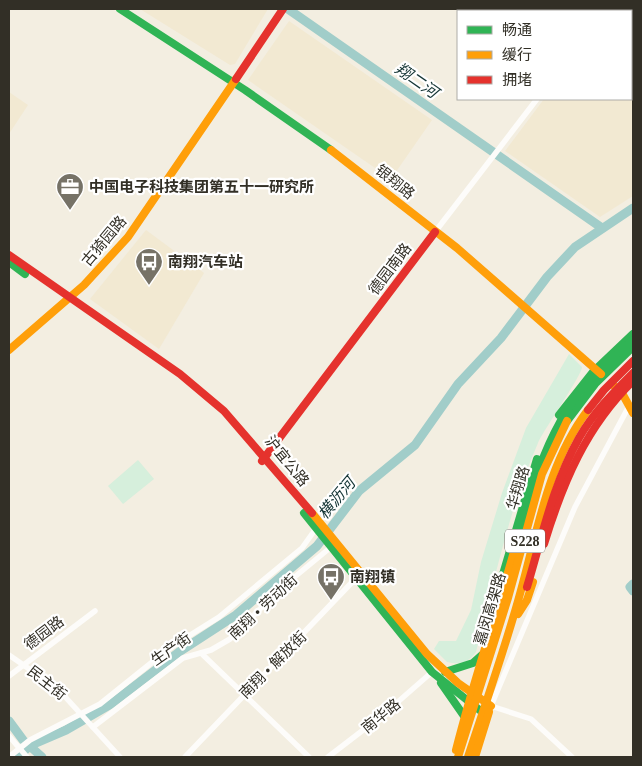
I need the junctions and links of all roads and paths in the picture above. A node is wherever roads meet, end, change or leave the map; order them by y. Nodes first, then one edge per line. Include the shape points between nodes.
1 (120, 9) edge
2 (281, 11) edge
3 (232, 82) junction
4 (536, 100) edge
5 (435, 232) junction
6 (9, 255) edge
7 (9, 262) edge
8 (67, 299) junction
9 (633, 334) edge
10 (633, 340) edge
11 (633, 347) edge
12 (9, 350) edge
13 (633, 361) edge
14 (594, 368) junction
15 (633, 373) edge
16 (633, 381) edge
17 (622, 392) junction
18 (631, 410) edge
19 (263, 458) junction
20 (320, 528) junction
21 (330, 543) junction
22 (358, 576) junction
23 (498, 609) junction
24 (95, 611) dead end
25 (518, 614) junction
26 (201, 653) junction
27 (482, 655) junction
28 (9, 656) edge
29 (24, 665) junction
30 (445, 672) junction
31 (435, 675) junction
32 (9, 676) edge
33 (243, 695) junction
34 (469, 696) junction
35 (491, 706) junction
36 (82, 714) junction
37 (464, 716) junction
38 (487, 716) junction
39 (93, 726) junction
40 (9, 736) edge
41 (23, 751) edge
42 (9, 757) edge
43 (120, 757) edge
44 (185, 757) edge
45 (309, 757) edge
46 (328, 757) edge
47 (456, 757) edge
48 (468, 757) edge
49 (475, 757) edge
50 (572, 757) edge

1 - 3 main road, 银翔路
2 - 3 main road, 古猗园路
3 - 5 main road, 银翔路 via 354,167
3 - 8 main road, 古猗园路 via 128,237
4 - 5 street, 德园南路
5 - 14 main road, 银翔路
5 - 19 main road, 德园南路
6 - 8 main road, 沪宜公路
7 - 8 main road, 沪宜公路
8 - 12 main road, 古猗园路
8 - 19 main road, 沪宜公路 via 203,391
9 - 14 main road
10 - 23 main road, 华翔路 via 593,376 558,423 536,472
11 - 47 main road, 嘉闵高架路 / S228 via 595,384 563,427 542,474 508,598
13 - 48 main road, 嘉闵高架路 / S228 via 604,390 572,431 552,475 518,602
14 - 17 main road, 银翔路
14 - 23 main road via 555,422 532,470 496,598
15 - 25 main road via 608,398 580,438 561,478
16 - 17 main road
17 - 18 main road, 银翔路
17 - 25 main road via 588,435 565,478 526,600
18 - 35 street via 575,507
19 - 20 main road, 沪宜公路
20 - 21 main road, 沪宜公路
20 - 36 street, 生产街 via 302,548 219,617 171,647 100,704
21 - 22 main road, 沪宜公路
21 - 26 street, 南翔 • 劳动街 via 236,633
22 - 30 main road, 沪宜公路
22 - 31 main road, 沪宜公路
22 - 33 street, 南翔 • 解放街
23 - 27 main road, 华翔路
24 - 29 street, 德园路
25 - 35 main road via 493,689
26 - 33 street
26 - 39 street, 南翔 • 劳动街 via 183,658
27 - 30 main road via 473,663
27 - 34 main road, 华翔路
28 - 29 street, 民主街
29 - 32 street, 德园路
29 - 36 street, 民主街 via 53,685
30 - 34 main road, 沪宜公路
31 - 34 main road, 沪宜公路
31 - 37 main road
31 - 46 street, 南华路
33 - 44 street, 南翔 • 解放街
33 - 45 street
34 - 35 main road, 沪宜公路
34 - 37 main road
34 - 38 main road
35 - 38 main road
35 - 50 street via 531,719
36 - 39 street, 民主街
36 - 41 street, 生产街 via 30,740
37 - 47 main road
38 - 49 main road
39 - 43 street
40 - 41 street
41 - 42 street, 生产街

